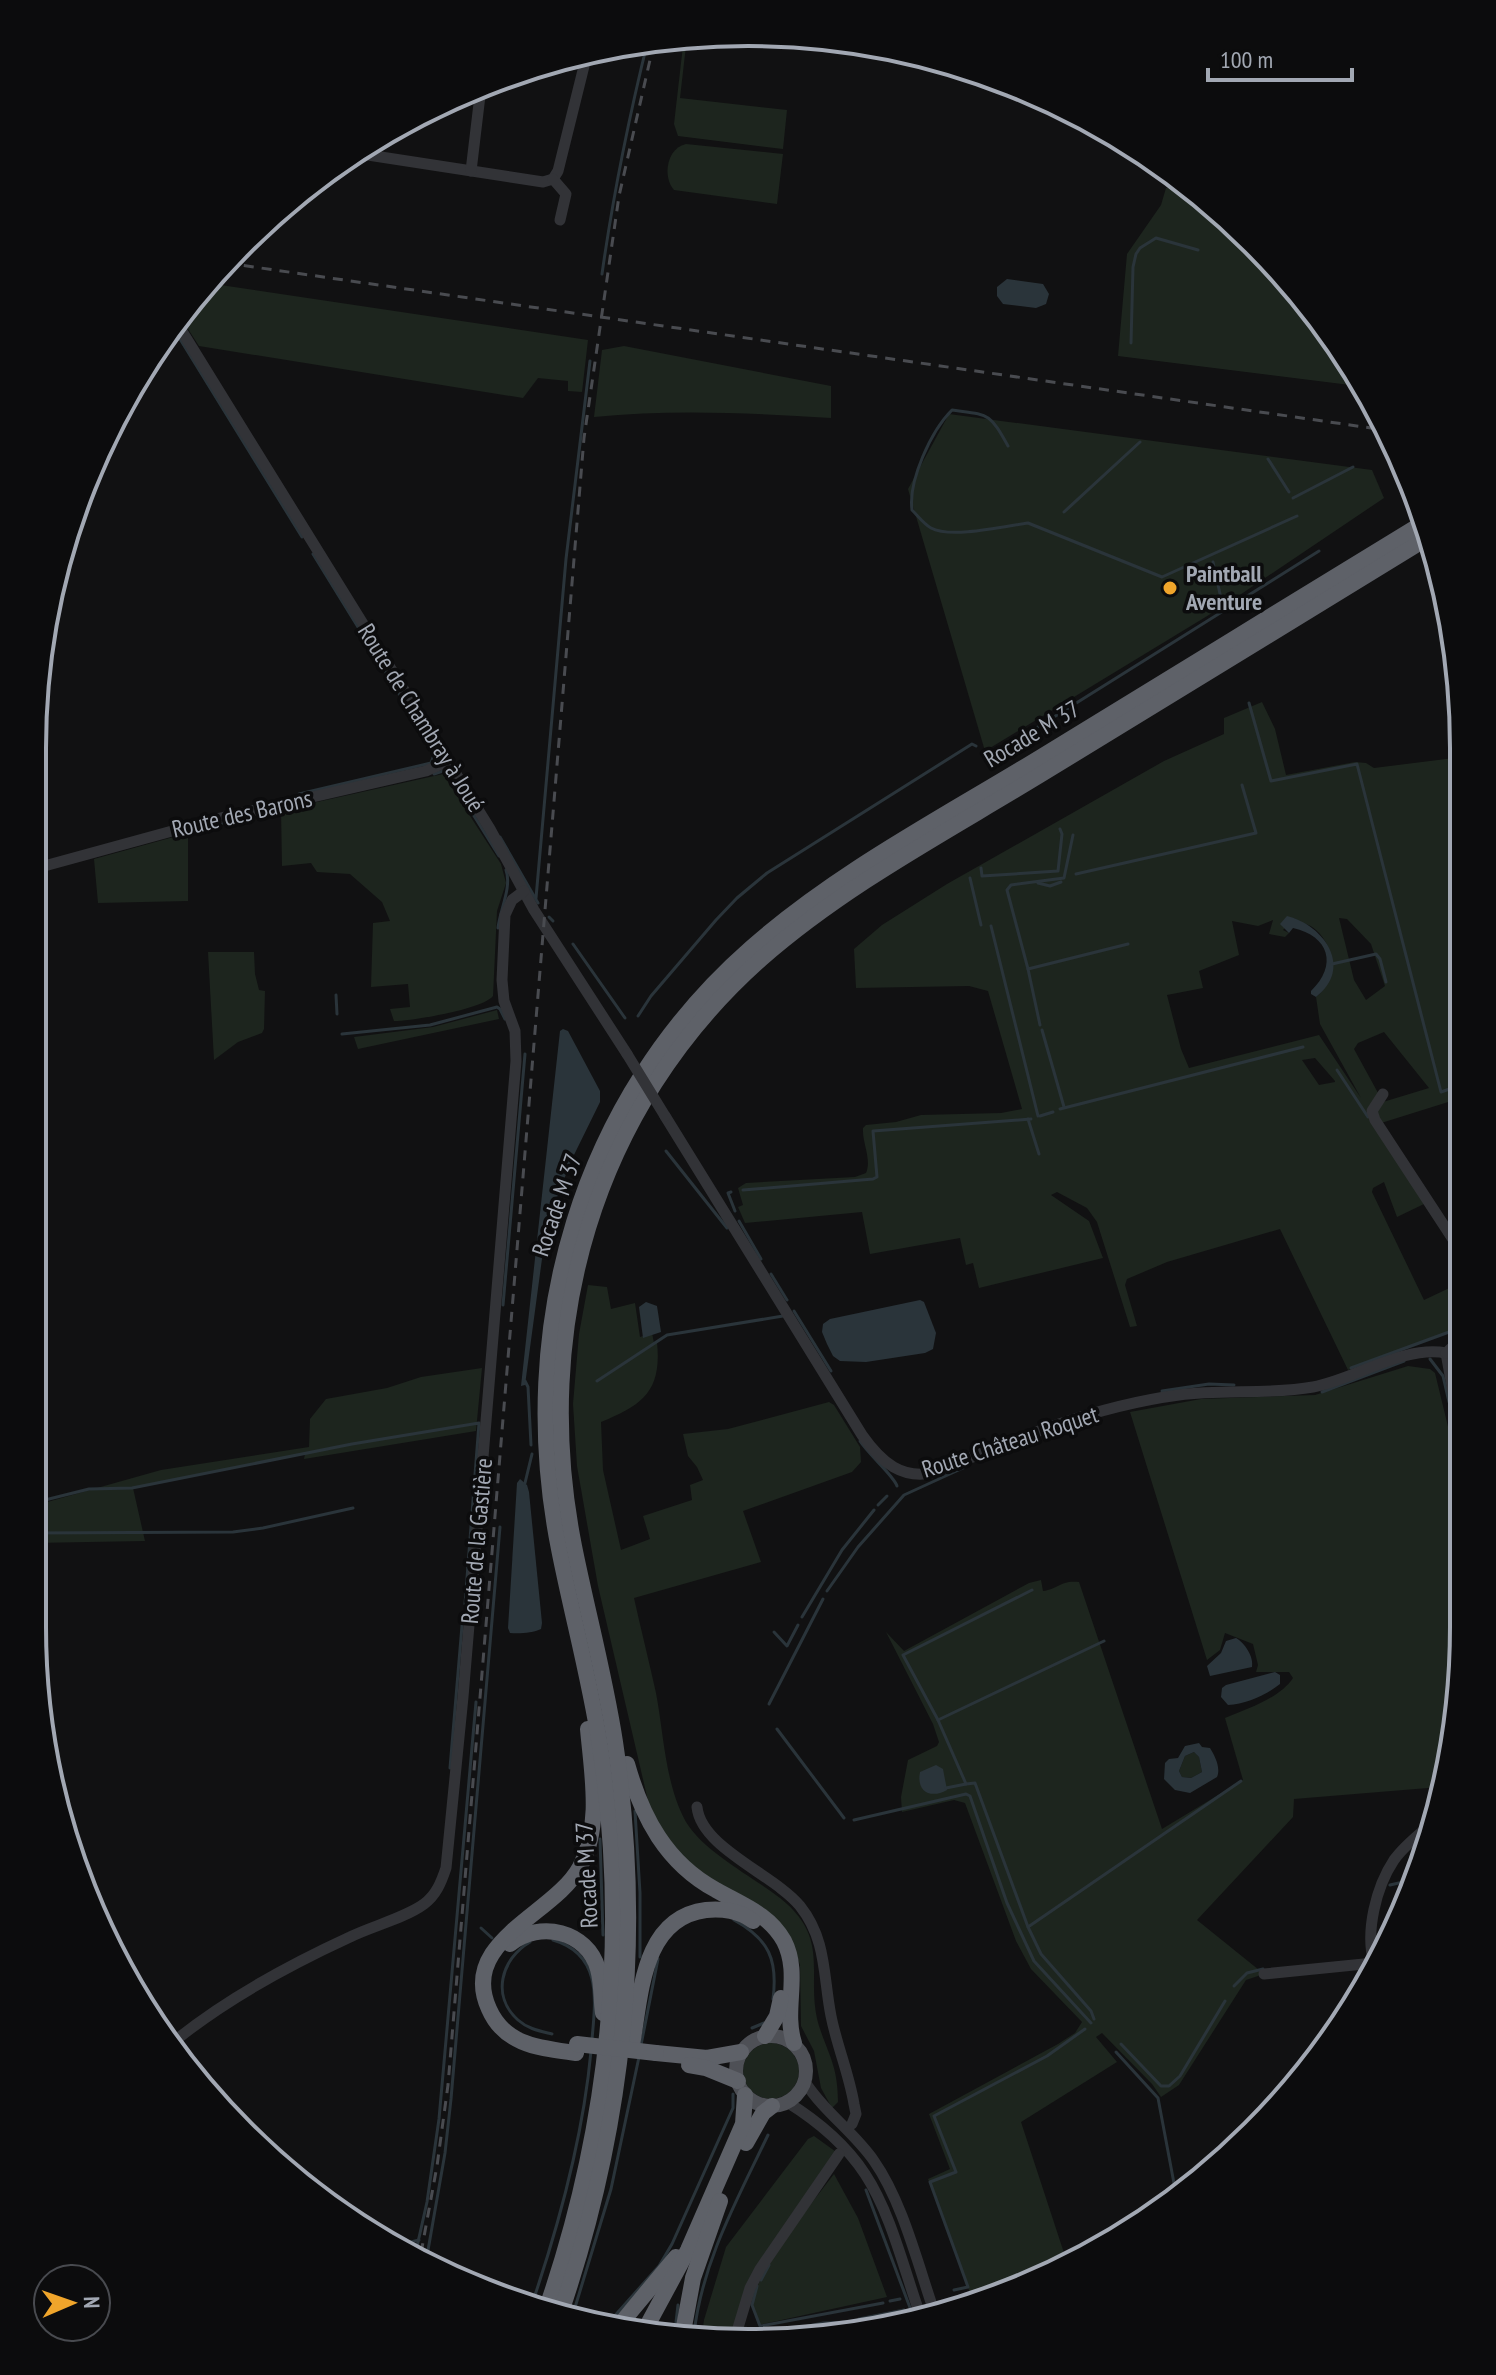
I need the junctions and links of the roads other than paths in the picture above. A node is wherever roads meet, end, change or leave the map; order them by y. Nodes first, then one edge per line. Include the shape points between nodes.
1 (584, 66) edge
2 (480, 99) edge
3 (372, 156) edge
4 (471, 171) junction
5 (553, 179) junction
6 (560, 220) dead end
7 (183, 332) edge
8 (1415, 528) edge
9 (1419, 543) edge
10 (448, 761) junction
11 (46, 866) edge
12 (524, 891) junction
13 (1383, 1094) dead end
14 (665, 1116) joint
15 (1450, 1235) edge
16 (1450, 1349) edge
17 (1446, 1353) junction
18 (1450, 1375) edge
19 (585, 1664) junction
20 (607, 1696) junction
21 (697, 1807) dead end
22 (1418, 1836) edge
23 (1372, 1947) edge
24 (1363, 1964) edge
25 (1264, 1974) dead end
26 (765, 2036) junction
27 (179, 2038) edge
28 (794, 2043) junction
29 (607, 2046) junction
30 (576, 2048) junction
31 (741, 2052) junction
32 (656, 2058) junction
33 (805, 2082) junction
34 (742, 2088) junction
35 (780, 2104) junction
36 (614, 2106) junction
37 (852, 2124) dead end
38 (839, 2154) dead end
39 (714, 2202) junction
40 (549, 2300) edge
41 (563, 2304) edge
42 (932, 2305) edge
43 (918, 2308) edge
44 (625, 2318) edge
45 (649, 2322) edge
46 (658, 2323) edge
47 (684, 2325) edge
48 (737, 2329) edge

1 - 5 street
2 - 4 street
3 - 4 street
4 - 5 street
5 - 6 street via 566,194
7 - 10 street, Route de Chambray à Joué
8 - 19 highway, Rocade M 37 via 813,899 725,971 658,1051 618,1116 586,1185 563,1257 548,1341 544,1408 549,1482
9 - 20 highway, Rocade M 37 via 821,912 736,982 665,1068 627,1132 597,1199 576,1270 562,1351 559,1408 565,1490
10 - 11 street, Route des Barons via 426,771 216,819
10 - 12 street, Route de Chambray à Joué
12 - 14 street, Route de Chambray à Joué, bridge
12 - 27 street, Route de la Gastière via 508,906 504,925 502,992 515,1031 516,1061 446,1868 437,1890 417,1909 293,1965
13 - 15 street via 1372,1111 1375,1120
14 - 17 street, Route Château Roquet via 862,1435 884,1461 902,1472 937,1472 1129,1404 1200,1392 1310,1388 1410,1354
16 - 17 street
17 - 18 street
19 - 29 highway, Rocade M 37 via 602,1755 613,1870 614,1963
19 - 30 highway via 593,1813 587,1852 565,1888 495,1948 483,1984 492,2017 506,2033 528,2045
20 - 28 highway via 633,1788 658,1839 687,1871 761,1915 782,1939 792,1965 788,2018
20 - 36 highway, Rocade M 37 via 623,1806 629,1908 626,2001
21 - 37 street via 712,1836 790,1895 817,1934 831,2015 850,2081 856,2114
22 - 23 street via 1387,1873
24 - 25 street
26 - 28 main road
26 - 31 main road
26 - 36 highway via 777,2016 783,1987 783,1965 774,1943 756,1922 737,1913 714,1909 687,1915 664,1931 651,1952 624,2095
28 - 33 main road via 804,2057
29 - 30 highway via 600,1977 587,1949 558,1932 525,1935 508,1946 493,1972 499,2012 530,2037
29 - 40 highway, Rocade M 37 via 587,2167
30 - 32 highway, bridge
31 - 32 highway
31 - 34 main road via 737,2061
32 - 34 highway via 706,2068
33 - 35 main road
33 - 42 street via 883,2176
34 - 35 main road via 758,2103
34 - 39 highway via 743,2124
35 - 39 highway via 763,2113
35 - 43 street via 826,2131 864,2172
36 - 41 highway, Rocade M 37 via 593,2207
38 - 48 street via 760,2269
39 - 44 highway
39 - 45 highway
39 - 46 highway
39 - 47 highway

